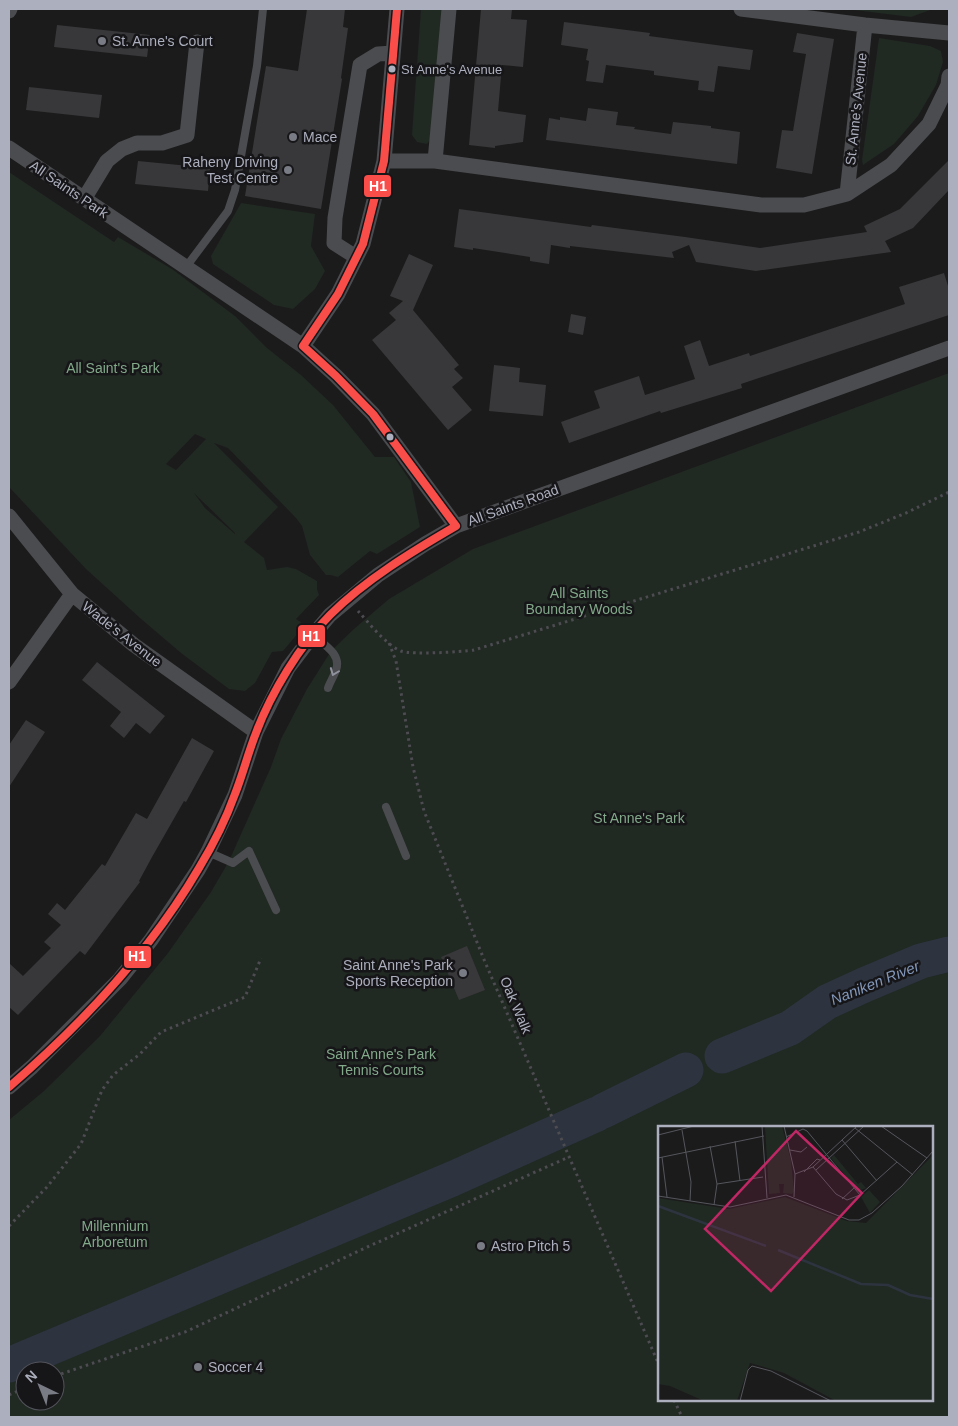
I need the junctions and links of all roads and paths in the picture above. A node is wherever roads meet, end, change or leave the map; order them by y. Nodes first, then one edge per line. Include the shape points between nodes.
1 (263, 9) edge
2 (397, 9) edge
3 (449, 9) edge
4 (741, 9) edge
5 (865, 25) junction
6 (949, 33) edge
7 (197, 42) dead end
8 (394, 54) junction
9 (949, 76) edge
10 (9, 148) edge
11 (435, 160) junction
12 (384, 161) junction
13 (847, 194) junction
14 (84, 199) junction
15 (356, 258) junction
16 (186, 267) junction
17 (304, 346) junction
18 (949, 348) edge
19 (949, 492) edge
20 (9, 516) edge
21 (456, 526) junction
22 (72, 594) junction
23 (347, 600) junction
24 (313, 635) junction
25 (389, 643) junction
26 (9, 682) edge
27 (328, 688) dead end
28 (256, 732) junction
29 (386, 807) dead end
30 (208, 852) junction
31 (406, 856) dead end
32 (276, 910) dead end
33 (261, 958) dead end
34 (9, 1087) edge
35 (569, 1156) junction
36 (9, 1226) edge
37 (658, 1363) edge
38 (65, 1373) edge
39 (674, 1401) edge
40 (682, 1417) edge

1 - 16 lane via 257,66 228,211
2 - 8 street
3 - 11 street
4 - 5 street
5 - 6 street
5 - 13 street, St. Anne's Avenue
7 - 14 street via 187,135 162,144 137,143 122,149 107,161
8 - 12 street
8 - 15 street via 378,54 360,64 334,235 334,243
9 - 13 street via 948,85 929,124 891,165
10 - 14 street, All Saints Park
11 - 12 street
11 - 13 street via 761,205 804,205
12 - 15 street via 363,244
14 - 16 street, All Saints Park
15 - 17 street via 338,294
16 - 17 street, All Saints Park
17 - 21 street, All Saints Park via 373,414
18 - 21 street, All Saints Road
19 - 25 path via 859,532 474,650 401,651
20 - 22 street, Wade's Avenue
21 - 23 street, All Saints Road via 378,575
22 - 26 street
22 - 28 street, Wade's Avenue via 134,645
23 - 24 street, All Saints Road
23 - 25 path
24 -> 27 lane via 338,661
24 - 28 street, All Saints Road via 288,668
25 - 35 path, Oak Walk via 396,661 413,767 424,811
28 - 30 street, All Saints Road via 235,795
29 - 31 lane
30 - 32 lane via 233,863 249,851
30 - 34 street, All Saints Road via 151,940 120,979
33 - 36 path via 245,998 161,1032 114,1075 102,1090 81,1144 47,1187
35 - 37 path, Oak Walk
35 - 38 path via 185,1332
39 - 40 path

